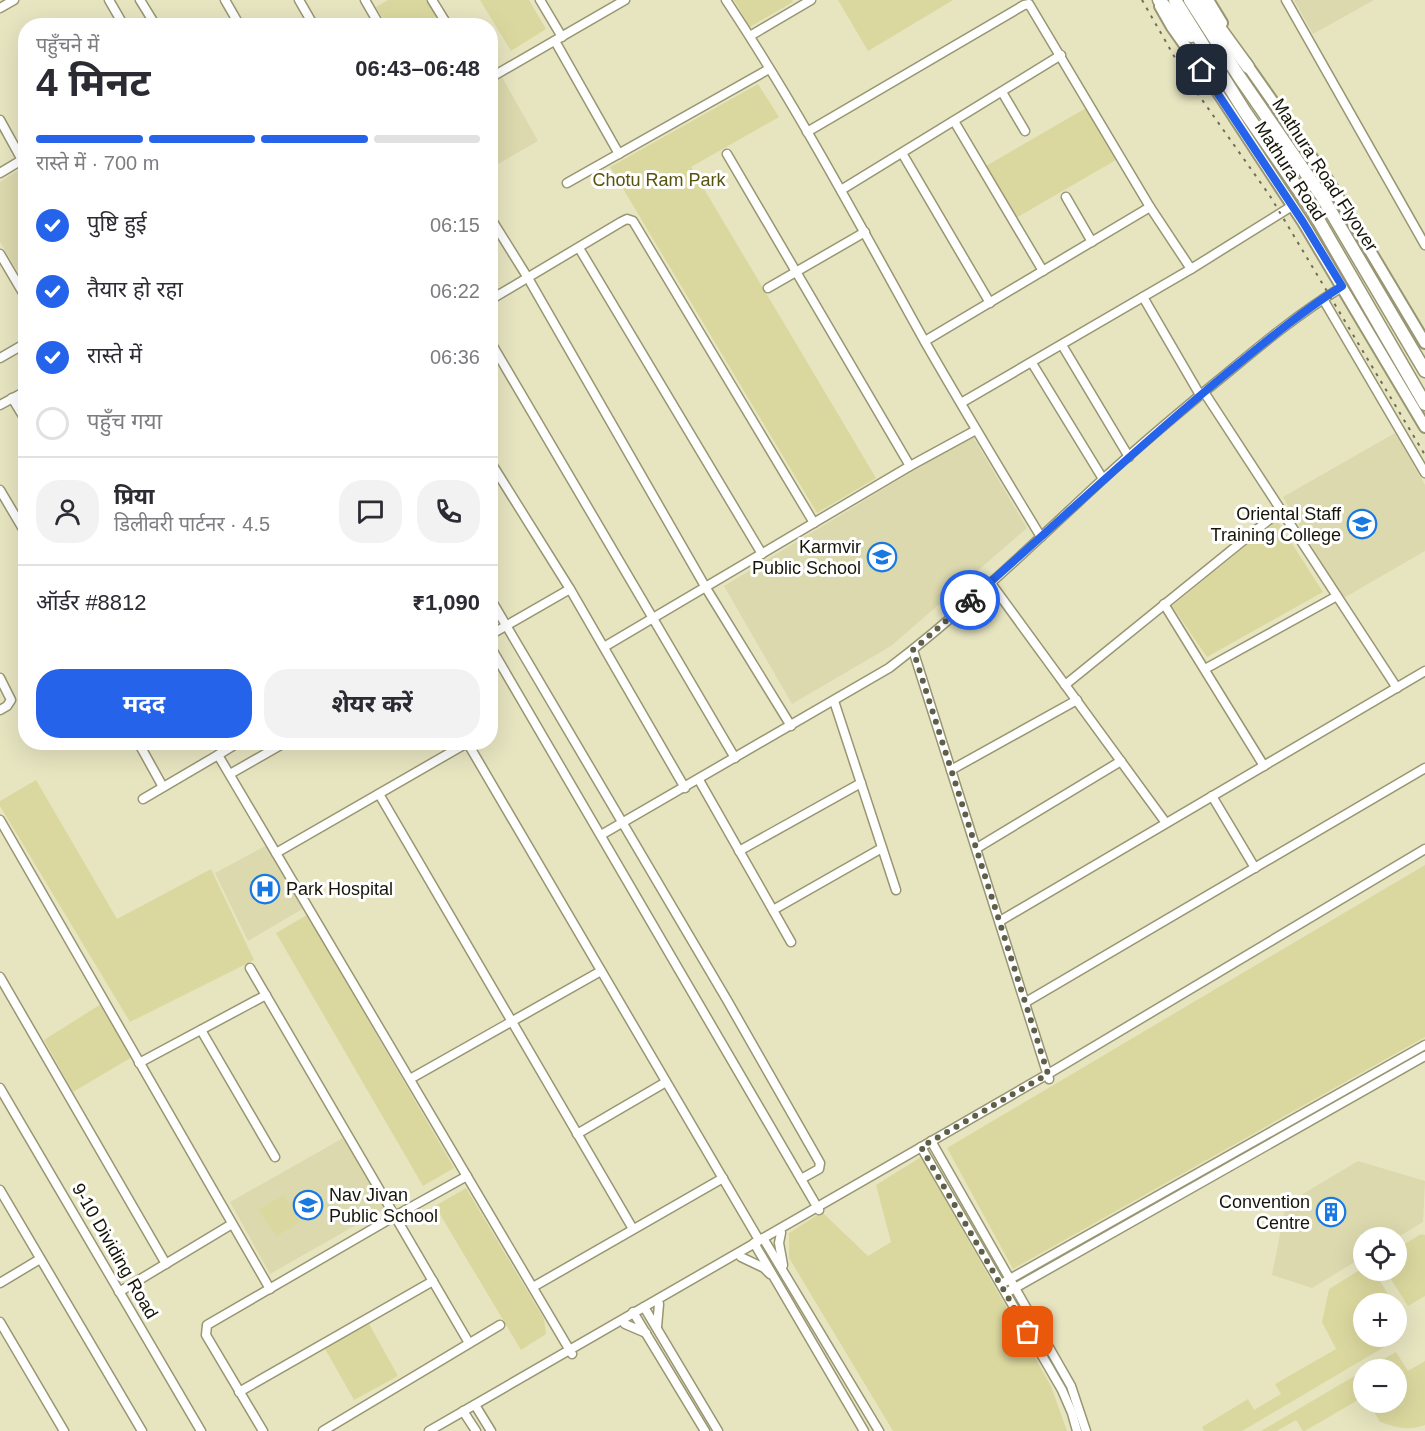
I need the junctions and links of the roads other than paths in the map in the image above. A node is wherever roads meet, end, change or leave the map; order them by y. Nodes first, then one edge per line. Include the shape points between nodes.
1 (14, 0) edge
2 (110, 0) edge
3 (141, 0) edge
4 (225, 0) edge
5 (299, 0) edge
6 (364, 0) edge
7 (432, 0) edge
8 (540, 0) edge
9 (625, 0) edge
10 (726, 0) edge
11 (811, 0) edge
12 (1157, 0) edge
13 (1175, 0) edge
14 (1208, 0) edge
15 (1286, 0) edge
16 (1195, 3) edge
17 (0, 8) edge
18 (120, 18) edge
19 (151, 18) edge
20 (235, 18) edge
21 (309, 18) edge
22 (375, 18) edge
23 (443, 18) edge
24 (750, 36) junction
25 (559, 39) junction
26 (1207, 51) junction
27 (1061, 55) junction
28 (1248, 68) junction
29 (769, 69) junction
30 (498, 73) edge
31 (1002, 92) junction
32 (954, 121) junction
33 (1, 125) edge
34 (1025, 131) dead end
35 (807, 132) junction
36 (18, 150) edge
37 (902, 153) junction
38 (619, 154) junction
39 (726, 154) dead end
40 (18, 162) edge
41 (0, 173) edge
42 (567, 183) dead end
43 (841, 190) junction
44 (1066, 197) dead end
45 (1292, 206) junction
46 (1150, 207) junction
47 (1425, 223) edge
48 (1415, 228) junction
49 (498, 230) edge
50 (865, 232) junction
51 (1092, 242) junction
52 (1425, 245) edge
53 (579, 248) junction
54 (0, 254) edge
55 (1191, 268) junction
56 (1043, 271) junction
57 (796, 272) junction
58 (528, 278) junction
59 (18, 279) edge
60 (1342, 286) junction
61 (768, 288) dead end
62 (498, 295) edge
63 (1143, 297) junction
64 (1323, 298) junction
65 (990, 303) junction
66 (925, 341) junction
67 (1425, 343) edge
68 (1062, 345) junction
69 (18, 347) edge
70 (498, 355) edge
71 (0, 357) edge
72 (1032, 363) junction
73 (1425, 371) edge
74 (1202, 393) junction
75 (18, 395) edge
76 (12, 398) junction
77 (961, 403) junction
78 (1425, 404) edge
79 (0, 405) edge
80 (18, 408) edge
81 (1425, 427) edge
82 (976, 430) junction
83 (1128, 457) junction
84 (910, 466) junction
85 (1425, 473) edge
86 (498, 474) edge
87 (1103, 480) junction
88 (0, 490) edge
89 (1281, 510) junction
90 (18, 520) edge
91 (814, 523) junction
92 (1041, 537) junction
93 (762, 554) junction
94 (990, 582) junction
95 (706, 588) junction
96 (570, 589) junction
97 (1337, 596) junction
98 (1164, 604) junction
99 (498, 611) edge
100 (653, 617) junction
101 (507, 626) junction
102 (498, 631) edge
103 (604, 647) junction
104 (913, 650) junction
105 (498, 659) edge
106 (1205, 669) junction
107 (1425, 671) edge
108 (0, 678) edge
109 (1065, 685) junction
110 (1397, 688) junction
111 (1077, 700) junction
112 (834, 701) junction
113 (0, 710) edge
114 (791, 726) junction
115 (142, 750) edge
116 (226, 750) edge
117 (272, 750) edge
118 (455, 750) edge
119 (471, 750) edge
120 (218, 755) junction
121 (735, 758) junction
122 (1121, 761) junction
123 (1264, 766) junction
124 (1425, 768) edge
125 (951, 770) junction
126 (230, 774) junction
127 (699, 780) junction
128 (861, 783) junction
129 (163, 787) junction
130 (686, 788) junction
131 (379, 794) junction
132 (1212, 796) junction
133 (143, 799) dead end
134 (0, 820) edge
135 (622, 822) junction
136 (1166, 823) junction
137 (601, 835) junction
138 (882, 848) junction
139 (977, 848) junction
140 (1425, 849) edge
141 (739, 851) junction
142 (276, 853) junction
143 (1425, 855) edge
144 (1255, 868) junction
145 (896, 890) dead end
146 (773, 910) junction
147 (1000, 921) junction
148 (791, 942) dead end
149 (250, 968) dead end
150 (601, 971) junction
151 (0, 977) edge
152 (266, 995) junction
153 (1026, 1002) junction
154 (512, 1022) junction
155 (201, 1030) junction
156 (1425, 1045) edge
157 (1425, 1056) edge
158 (139, 1062) junction
159 (1049, 1076) junction
160 (410, 1079) junction
161 (666, 1082) junction
162 (0, 1088) edge
163 (577, 1134) junction
164 (932, 1143) junction
165 (923, 1149) junction
166 (275, 1157) dead end
167 (467, 1176) junction
168 (723, 1178) junction
169 (801, 1179) junction
170 (0, 1190) edge
171 (819, 1209) junction
172 (395, 1216) junction
173 (232, 1224) junction
174 (633, 1229) junction
175 (781, 1233) junction
176 (760, 1242) junction
177 (741, 1257) junction
178 (40, 1259) junction
179 (166, 1264) junction
180 (787, 1278) junction
181 (1010, 1279) junction
182 (777, 1280) junction
183 (433, 1281) junction
184 (0, 1283) edge
185 (1001, 1284) junction
186 (533, 1287) junction
187 (1015, 1288) junction
188 (270, 1289) junction
189 (120, 1292) junction
190 (1006, 1293) junction
191 (659, 1304) junction
192 (645, 1309) junction
193 (635, 1315) junction
194 (0, 1322) edge
195 (625, 1323) junction
196 (500, 1325) dead end
197 (657, 1330) junction
198 (646, 1334) junction
199 (470, 1343) junction
200 (571, 1352) junction
201 (240, 1392) junction
202 (476, 1407) junction
203 (465, 1413) junction
204 (64, 1431) edge
205 (142, 1431) edge
206 (201, 1431) edge
207 (263, 1431) edge
208 (323, 1431) edge
209 (429, 1431) edge
210 (440, 1431) edge
211 (476, 1431) edge
212 (491, 1431) edge
213 (705, 1431) edge
214 (718, 1431) edge
215 (864, 1431) edge
216 (879, 1431) edge
217 (1077, 1431) edge
218 (1086, 1431) edge

1 - 17 street
2 - 18 street
3 - 19 street
4 - 20 street
5 - 21 street
6 - 22 street
7 - 23 street
8 - 25 street
9 - 25 street
10 - 24 street
11 - 24 street
12 - 26 highway
12 - 45 main road, Mathura Road
13 - 26 highway
14 - 28 main road, Mathura Road
15 - 48 street
16 - 28 highway
16 - 73 highway, Mathura Road Flyover via 1238,75 1321,195
24 - 29 street
25 - 30 street
25 - 38 street
26 - 78 highway, Mathura Road Flyover via 1312,209
27 - 31 street
27 - 35 street via 1032,7 1024,5
27 - 46 street
28 - 67 main road, Mathura Road via 1329,182
29 - 35 street
29 - 38 street
31 - 32 street
31 - 34 street
32 - 37 street
32 - 56 street
33 - 36 street
35 - 43 street
37 - 43 street
37 - 65 street
38 - 42 street
39 - 57 street
40 - 41 street
43 - 50 street
44 - 51 street
45 - 55 street
45 - 60 main road, Mathura Road
46 - 51 street
46 - 55 street
47 - 48 street
48 - 52 street
49 - 58 street
50 - 57 street
50 - 66 street
51 - 56 street
53 - 58 street
53 - 91 street via 627,219 633,221
53 - 93 street
54 - 59 street
55 - 63 street
56 - 65 street
57 - 61 street
57 - 84 street
58 - 62 street
58 - 95 street
60 - 64 street
60 - 81 main road, Mathura Road
63 - 68 street
63 - 74 street
64 - 74 street
64 - 85 street
65 - 66 street
66 - 77 street
68 - 72 street
68 - 83 street
69 - 71 street
70 - 100 street
72 - 77 street
72 - 87 street
74 - 83 street
74 - 89 street
75 - 76 street
76 - 79 street
76 - 80 street
77 - 82 street
82 - 84 street
82 - 92 street
83 - 87 street
84 - 91 street
86 - 96 street
87 - 92 street
88 - 90 street
89 - 97 street
89 - 98 street
91 - 93 street
92 - 94 street
93 - 95 street
94 - 104 street
94 - 109 street
95 - 100 street
95 - 114 street
96 - 101 street
96 - 103 street
97 - 106 street
97 - 110 street
98 - 106 street
98 - 109 street
99 - 101 street
100 - 103 street
100 - 121 street
101 - 102 street
101 - 135 street
103 - 130 street
104 - 112 street
104 - 125 street
105 - 137 street
106 - 123 street
107 - 110 street
108 - 113 street via 11,699
109 - 111 street
110 - 123 street
111 - 122 street
111 - 125 street
112 - 114 street
112 - 128 street
114 - 121 street
115 - 129 street
116 - 120 street
117 - 126 street
118 - 131 street
119 - 150 street
120 - 126 street
120 - 129 street
121 - 127 street
122 - 136 street
122 - 139 street
123 - 132 street
124 - 144 street
125 - 139 street
126 - 142 street
127 - 130 street
127 - 141 street
128 - 138 street
128 - 141 street
129 - 133 street
130 - 135 street
131 - 142 street
131 - 154 street
132 - 136 street
132 - 144 street
134 - 158 street
135 - 137 street
135 - 169 street via 820,1163 819,1169
136 - 147 street
137 - 169 street
138 - 145 street
138 - 146 street
139 - 147 street
140 - 159 street
141 - 146 street
142 - 160 street
143 - 159 street
144 - 153 street
146 - 148 street
147 - 153 street
149 - 152 street
150 - 154 street
150 - 161 street
151 - 179 street
152 - 155 street
152 - 172 street
153 - 159 street
154 - 160 street
154 - 163 street
155 - 158 street
155 - 166 street
156 - 181 street
157 - 187 street
158 - 173 street
159 - 164 street
160 - 167 street
161 - 163 street
161 - 168 street
162 - 189 street, 9-10 Dividing Road
163 - 174 street
164 - 165 street
164 - 181 street
165 - 171 street
165 - 185 street
167 - 172 street
167 - 186 street
168 - 174 street
168 - 176 street
169 - 171 street
170 - 178 street
171 - 175 street
171 - 176 street
172 - 183 street
172 - 188 street
173 - 179 street
173 - 188 street
174 - 186 street
175 - 176 street
175 - 180 street via 781,1260
176 - 177 street
176 - 180 street
176 - 182 street
176 - 192 street
177 - 182 street via 764,1268
177 - 191 street
178 - 184 street
178 - 205 street
179 - 189 street
180 - 216 street
181 - 185 street
181 - 187 street
182 - 215 street
183 - 199 street
183 - 201 street
185 - 190 street
186 - 200 street
187 - 190 street
187 - 218 street via 1071,1386
188 - 201 street via 206,1328 206,1335
189 - 206 street, 9-10 Dividing Road
190 - 217 street via 1062,1390
191 - 192 street
191 - 197 street
192 - 193 street
192 - 197 street
193 - 195 street
193 - 198 street
193 - 200 street
194 - 204 street
195 - 198 street
195 - 200 street
196 - 199 street
197 - 214 street
198 - 213 street
199 - 208 street
200 - 202 street
201 - 207 street
202 - 203 street
202 - 212 street
203 - 209 street
203 - 210 street
203 - 211 street

